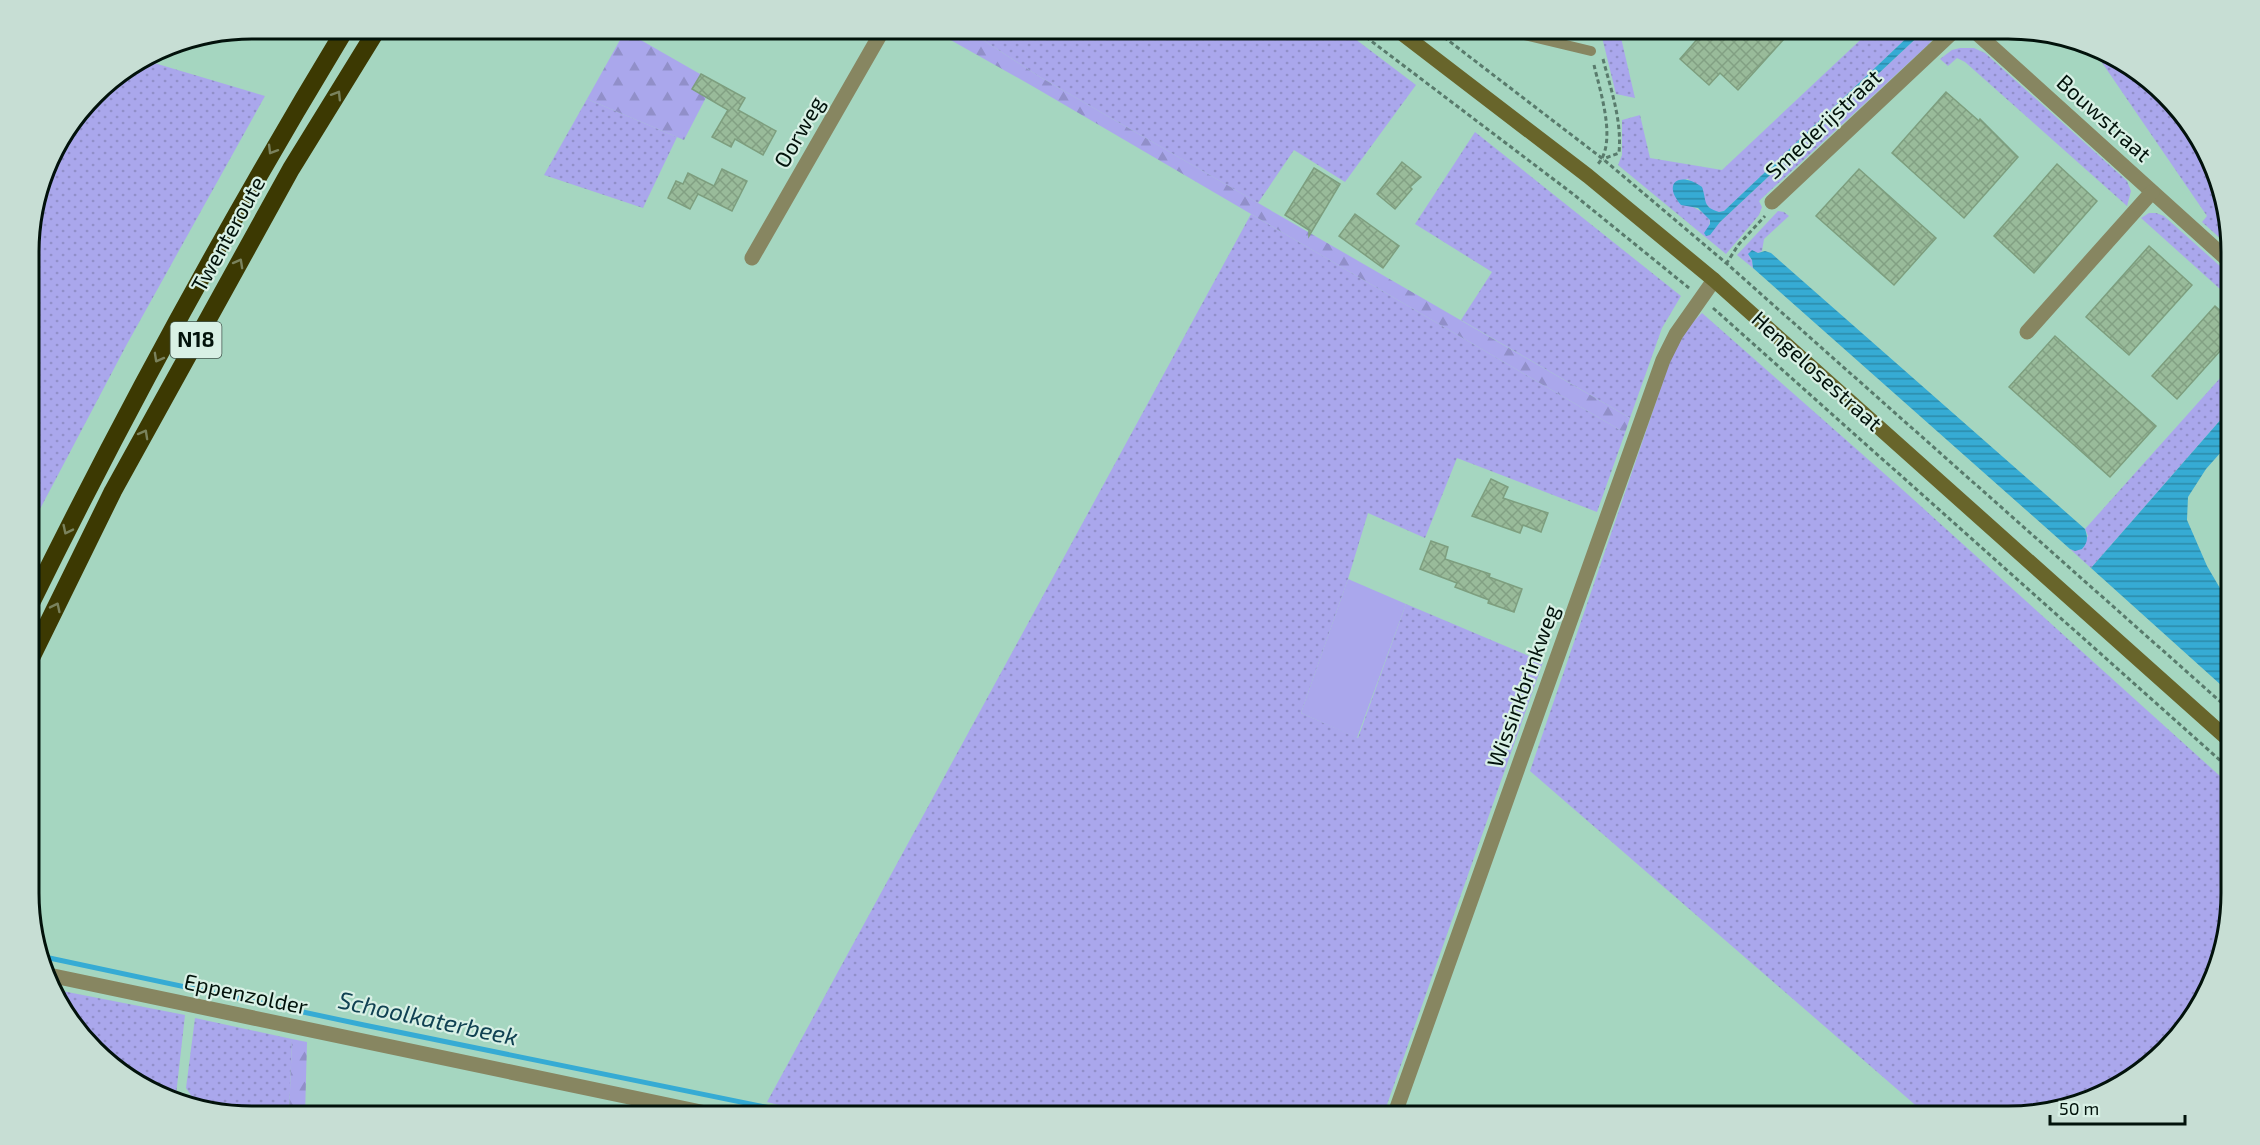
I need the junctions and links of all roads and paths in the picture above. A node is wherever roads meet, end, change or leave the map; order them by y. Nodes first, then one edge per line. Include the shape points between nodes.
1 (339, 39) edge
2 (371, 39) edge
3 (878, 39) edge
4 (1369, 39) edge
5 (1409, 39) edge
6 (1446, 39) edge
7 (1543, 39) edge
8 (1945, 39) edge
9 (1983, 39) edge
10 (1596, 51) junction
11 (1603, 159) junction
12 (1588, 176) junction
13 (2152, 192) junction
14 (1772, 202) joint
15 (2221, 254) edge
16 (752, 258) dead end
17 (1726, 263) junction
18 (1714, 280) junction
19 (1702, 299) junction
20 (2026, 332) dead end
21 (39, 587) edge
22 (39, 642) edge
23 (2221, 702) edge
24 (2221, 733) edge
25 (2221, 761) edge
26 (56, 977) edge
27 (672, 1106) edge
28 (1398, 1106) edge

1 -> 21 highway, Twenteroute / N18 via 262,168 90,482
22 -> 2 highway, Twenteroute / N18 via 113,491 291,169
3 - 16 street, Oorweg
4 - 19 path, Hengelosestraat via 1573,194
5 - 12 main road, Hengelosestraat
6 - 11 path, Hengelosestraat
7 - 10 lane
8 - 14 street, Smederijstraat
9 - 13 street, Bouwstraat
10 - 11 path via 1608,121
10 - 11 path via 1619,120 1619,153
11 - 12 path
11 - 17 path, Hengelosestraat
12 - 18 main road, Hengelosestraat
13 - 15 street, Bouwstraat
13 - 20 street, Bouwstraat
14 - 17 path via 1766,216
17 - 23 path, Hengelosestraat
18 - 19 street, Wissinkbrinkweg
18 - 24 main road, Hengelosestraat
19 - 25 path, Hengelosestraat
19 - 28 street, Wissinkbrinkweg via 1676,334 1663,360
26 - 27 street, Eppenzolder

